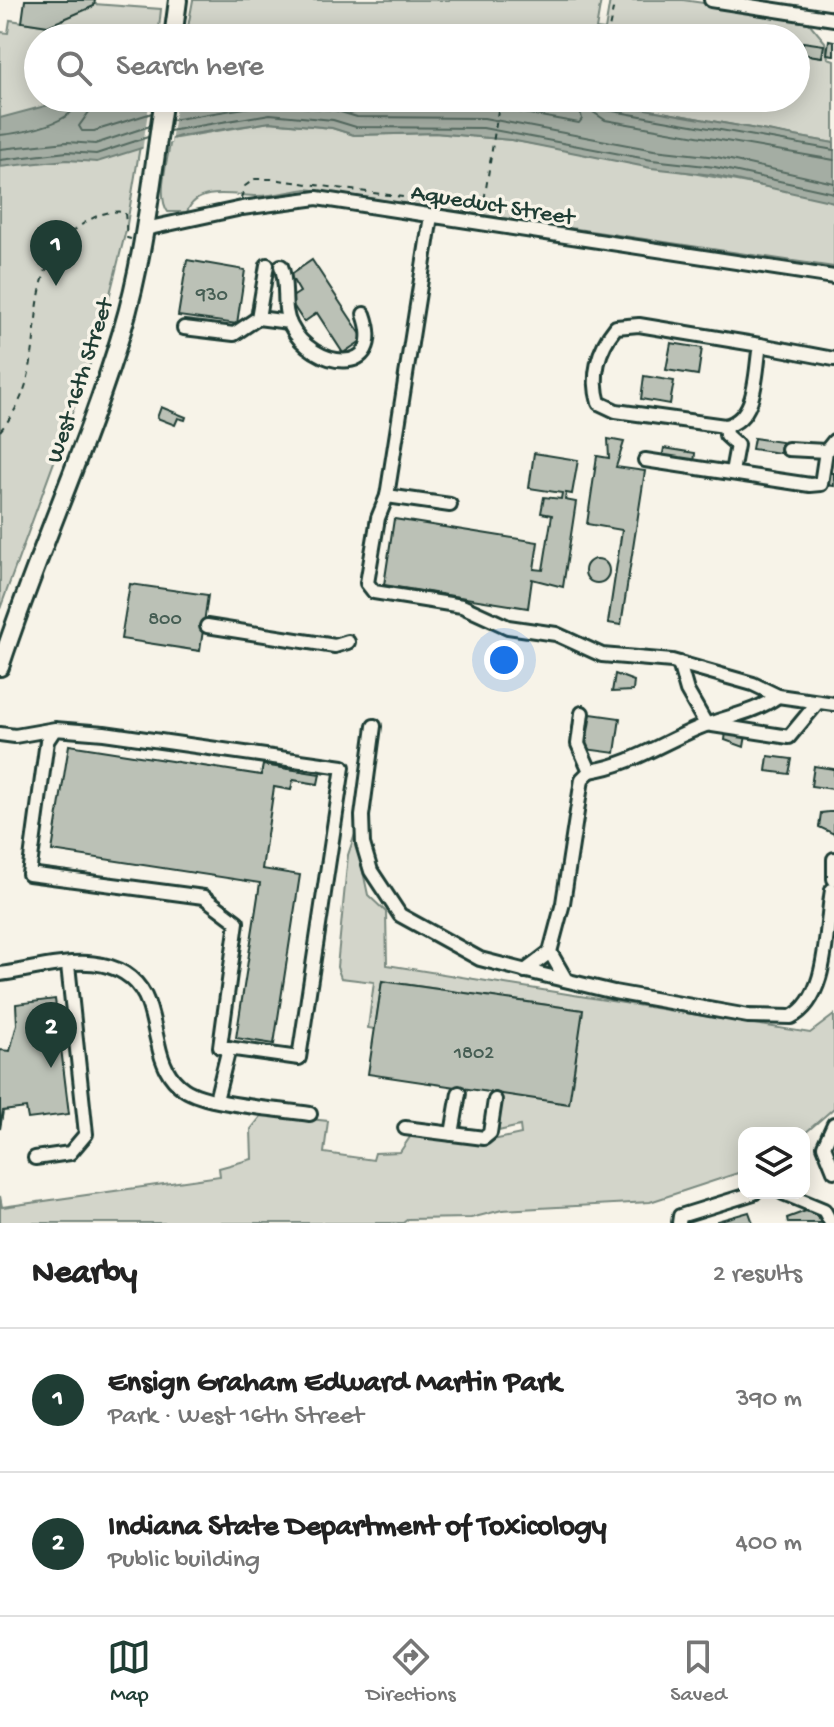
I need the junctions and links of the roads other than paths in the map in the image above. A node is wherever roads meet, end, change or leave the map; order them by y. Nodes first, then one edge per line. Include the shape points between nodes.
1 (178, 0) edge
2 (711, 0) edge
3 (834, 19) edge
4 (175, 24) edge
5 (162, 112) edge
6 (431, 216) junction
7 (145, 229) junction
8 (285, 263) dead end
9 (267, 265) dead end
10 (834, 277) edge
11 (364, 314) dead end
12 (258, 318) junction
13 (289, 322) junction
14 (184, 328) dead end
15 (760, 345) junction
16 (834, 359) edge
17 (725, 426) junction
18 (830, 446) edge
19 (788, 449) dead end
20 (645, 460) dead end
21 (732, 472) junction
22 (387, 496) junction
23 (450, 505) dead end
24 (207, 626) dead end
25 (348, 642) dead end
26 (679, 663) junction
27 (0, 667) edge
28 (778, 696) junction
29 (818, 702) junction
30 (834, 704) edge
31 (582, 713) dead end
32 (706, 724) junction
33 (374, 726) dead end
34 (55, 729) junction
35 (0, 734) edge
36 (590, 771) junction
37 (834, 859) edge
38 (833, 884) edge
39 (550, 952) junction
40 (68, 965) junction
41 (525, 971) junction
42 (0, 974) edge
43 (566, 980) junction
44 (229, 1048) junction
45 (459, 1093) dead end
46 (216, 1100) junction
47 (495, 1100) dead end
48 (310, 1114) dead end
49 (834, 1124) edge
50 (405, 1128) dead end
51 (452, 1134) junction
52 (35, 1158) dead end
53 (834, 1171) edge
54 (738, 1198) edge
55 (797, 1199) edge
56 (679, 1223) edge
57 (831, 1223) edge

1 - 4 main road
2 - 3 street
5 - 7 main road, West 16th Street
6 - 7 street, Aqueduct Street via 302,199
6 - 10 street, Aqueduct Street
6 - 22 street
7 - 27 main road, West 16th Street via 104,390
8 - 13 street
9 - 12 street
11 - 13 street via 370,330 367,346 350,361 327,360
12 - 13 street
12 - 14 street via 234,334
15 - 16 street
15 - 17 street via 749,410
15 - 17 street via 639,325 616,327 605,341 594,387 599,403 616,411
17 - 21 street via 737,445
18 - 19 street
18 - 21 street via 821,484
20 - 21 street
22 - 23 street
22 - 26 street via 367,583 374,592 462,606 508,627 556,634 602,655
24 - 25 street via 335,646
26 - 28 street
26 - 32 street via 687,691
28 - 29 street
28 - 32 street
29 - 30 street
29 - 32 street via 789,737
31 - 36 street via 578,744
32 - 36 street via 635,760
33 - 41 street via 362,816 371,871 400,915 426,932 480,959
34 - 35 street
34 - 44 street via 47,741 29,874 204,897 237,922 220,1047
34 - 44 street via 343,767 299,1058
36 - 39 street via 582,779
37 - 38 street
38 - 43 street via 820,982 814,999 791,1017 748,1016
39 - 41 street
39 - 43 street
40 - 42 street
40 - 46 street via 99,963 130,977 146,998 168,1073 192,1094
40 - 52 street via 86,1134 70,1153
41 - 43 street
44 - 46 street
45 - 51 street
46 - 48 street
47 - 51 street via 488,1136
49 - 53 street via 824,1146
50 - 51 street
54 - 56 street via 680,1216
55 - 57 street via 824,1210

